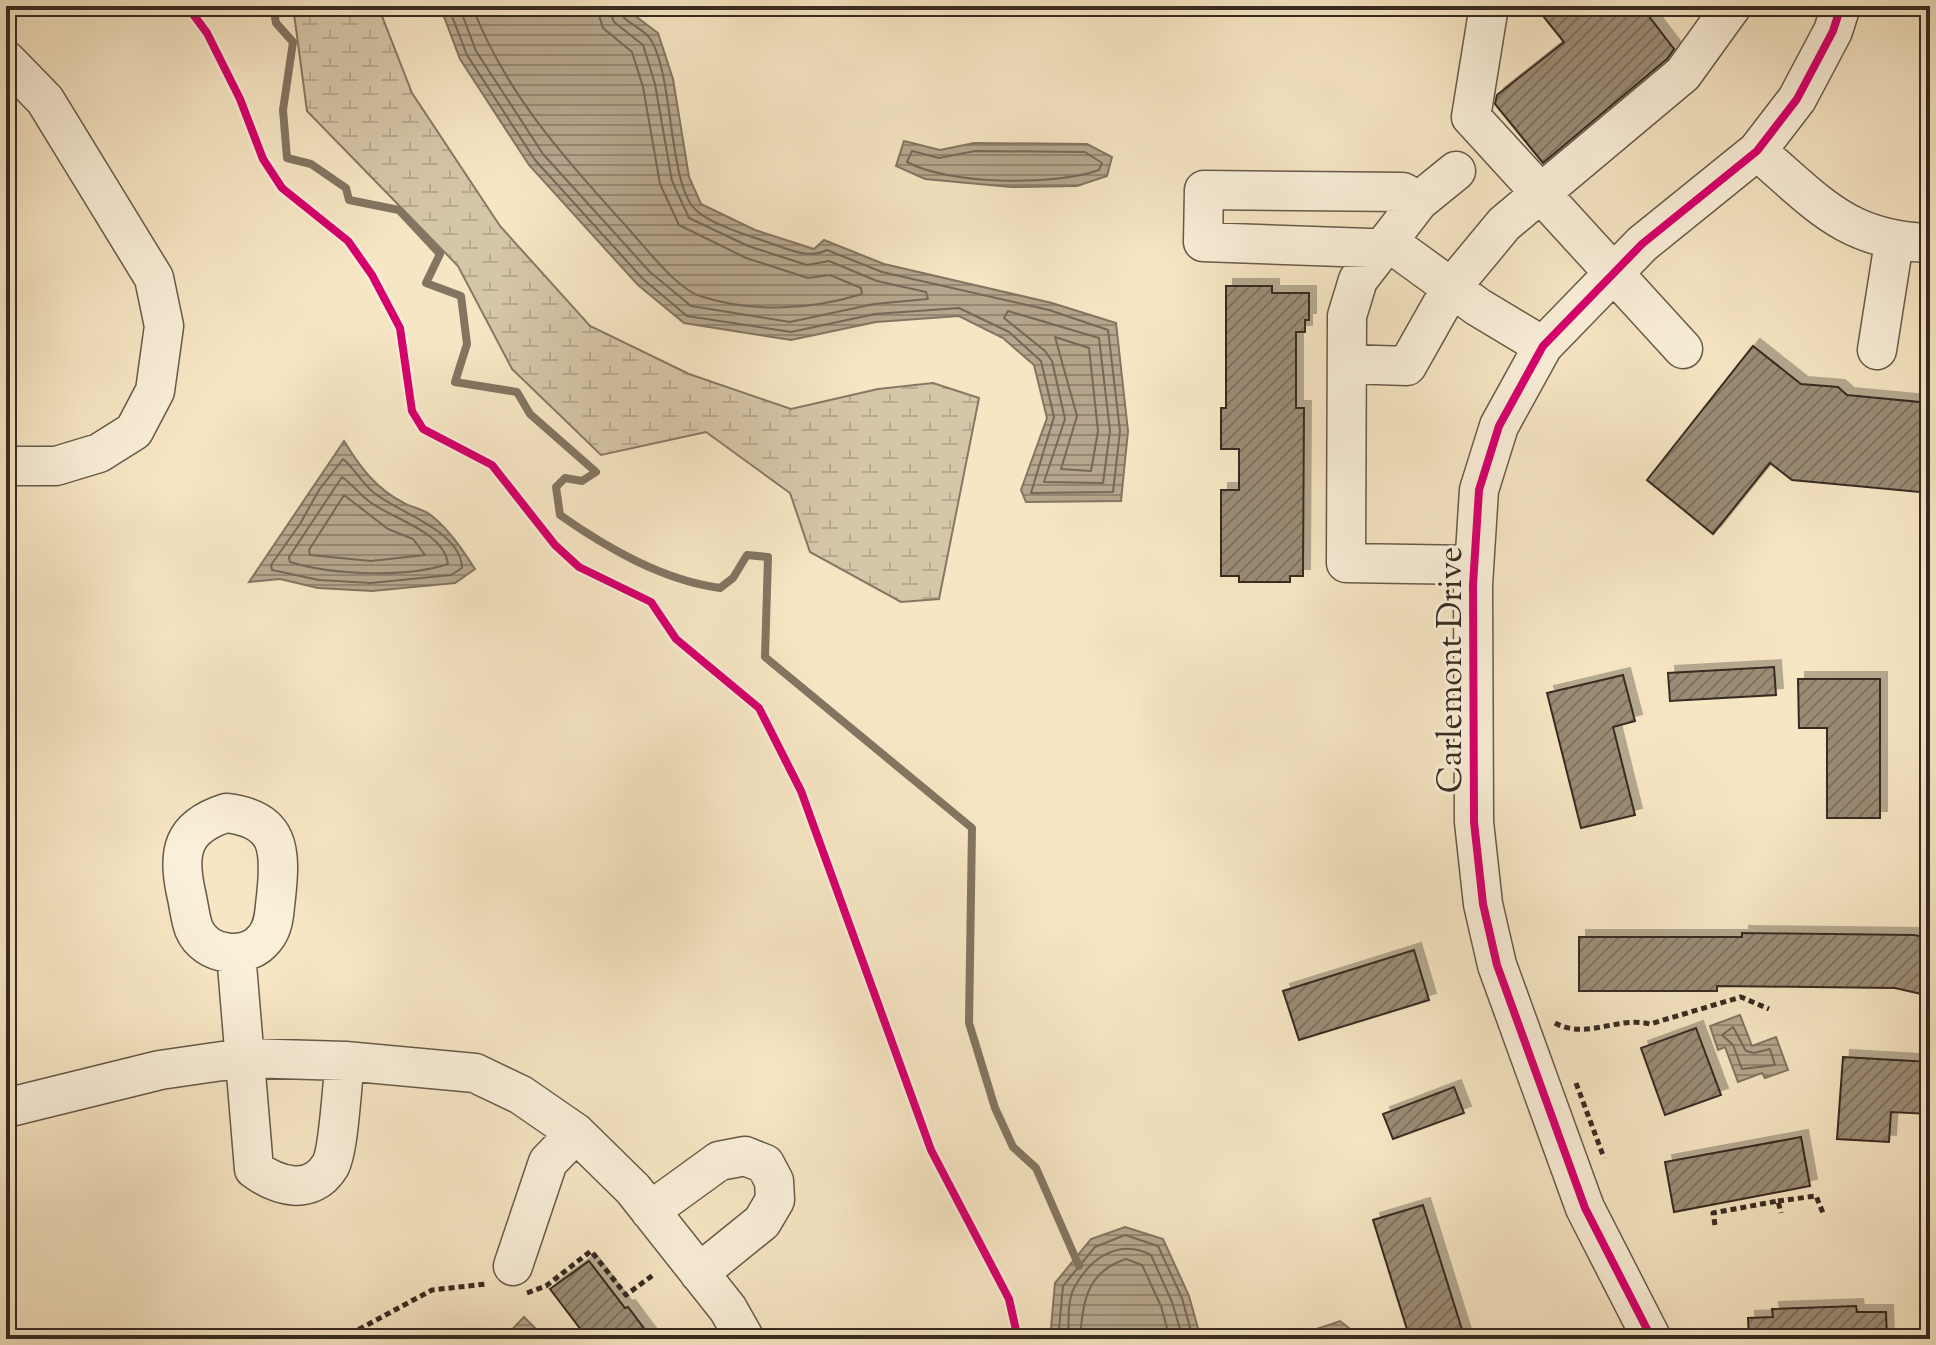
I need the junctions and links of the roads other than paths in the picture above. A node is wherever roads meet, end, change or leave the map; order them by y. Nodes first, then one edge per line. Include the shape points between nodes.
1 (1489, 6) edge
2 (1732, 6) edge
3 (1841, 6) edge
4 (6, 60) edge
5 (1757, 151) junction
6 (1456, 171) dead end
7 (1540, 190) junction
8 (1419, 201) junction
9 (1912, 242) edge
10 (1384, 248) junction
11 (1615, 270) junction
12 (1451, 288) junction
13 (1543, 346) junction
14 (1683, 349) dead end
15 (1877, 350) dead end
16 (1348, 364) junction
17 (6, 466) edge
18 (1474, 565) junction
19 (236, 953) dead end
20 (243, 1058) junction
21 (345, 1061) junction
22 (6, 1108) edge
23 (576, 1133) junction
24 (650, 1211) junction
25 (513, 1266) dead end
26 (699, 1273) junction
27 (745, 1339) edge
28 (1652, 1339) edge

1 - 7 street via 1471,117
2 - 7 street via 1683,74
3 - 5 street, Carlemont Drive via 1797,99
4 - 17 street via 45,100 147,266 164,326 155,391 134,431 99,453 56,466
5 - 9 street via 1823,208 1872,236
5 - 11 street, Carlemont Drive
6 - 8 street
7 - 11 street
7 - 12 street
8 - 10 street
8 - 10 street via 1403,192 1204,190 1203,242
9 - 15 street
10 - 12 street via 1398,249
10 - 16 street via 1358,280 1347,316
11 - 13 street, Carlemont Drive
11 - 14 street
12 - 13 street
12 - 16 street via 1407,366
13 - 18 street, Carlemont Drive via 1499,426 1479,490
16 - 18 street via 1346,563
18 - 28 street, Carlemont Drive via 1474,822 1483,904 1497,965 1585,1208
19 - 20 street
20 - 21 street
20 - 21 street via 254,1169 274,1183 298,1186 319,1179 331,1164
20 - 22 street via 160,1070
21 - 23 street via 475,1073 521,1095
23 - 24 street
23 - 25 street via 548,1162
24 - 26 street
24 - 26 street via 719,1161 745,1156 765,1164 775,1190 769,1211
26 - 27 street

